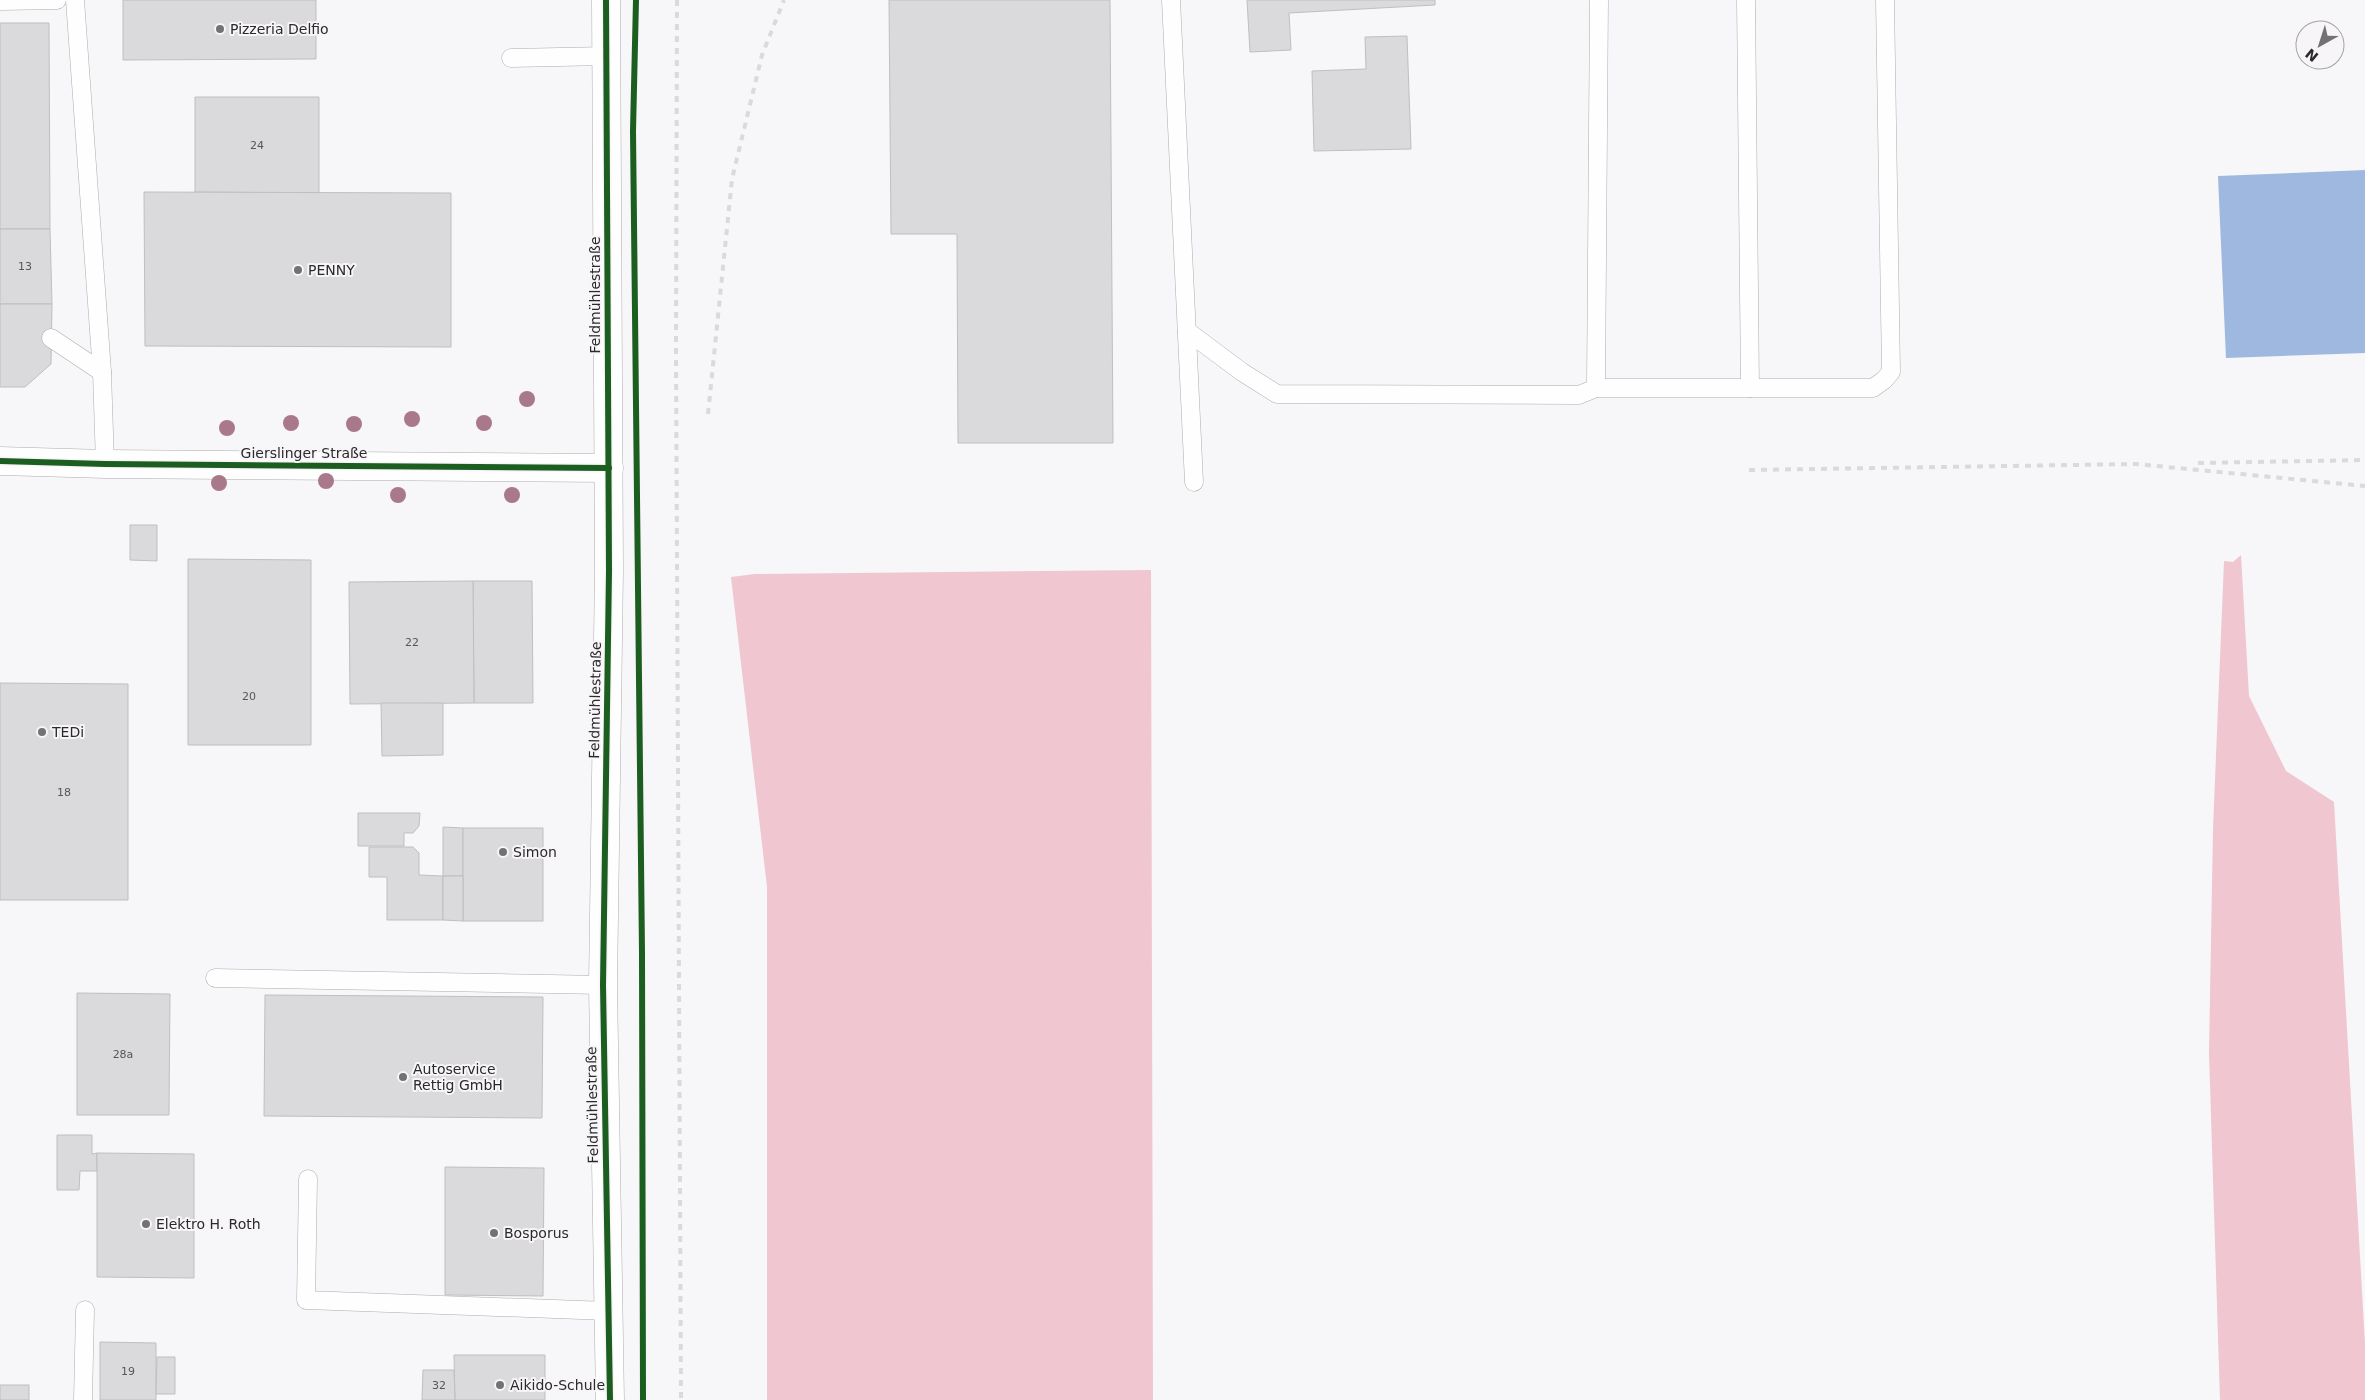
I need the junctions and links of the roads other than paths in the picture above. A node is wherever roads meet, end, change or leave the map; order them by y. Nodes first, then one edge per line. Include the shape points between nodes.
1 (57, 0) edge
2 (75, 0) edge
3 (606, 0) edge
4 (1171, 0) edge
5 (1599, 0) edge
6 (1746, 0) edge
7 (1885, 0) edge
8 (0, 1) edge
9 (607, 56) junction
10 (511, 58) dead end
11 (1187, 331) junction
12 (51, 338) dead end
13 (102, 372) junction
14 (1596, 388) junction
15 (1750, 388) junction
16 (0, 462) edge
17 (105, 464) junction
18 (608, 468) junction
19 (1194, 482) dead end
20 (215, 978) dead end
21 (604, 985) junction
22 (308, 1179) dead end
23 (85, 1310) dead end
24 (608, 1311) junction
25 (83, 1400) edge
26 (610, 1400) edge

1 - 8 lane
2 - 13 lane
3 - 9 street, Feldmühlestraße
4 - 11 lane
5 - 14 lane
6 - 15 lane
7 - 15 lane via 1891,372 1873,388
9 - 10 lane
9 - 18 street, Feldmühlestraße
11 - 14 lane via 1277,394 1579,395
11 - 19 lane
12 - 13 lane
13 - 17 lane
14 - 15 lane
16 - 17 street, Gierslinger Straße
17 - 18 street, Gierslinger Straße
18 - 21 street, Feldmühlestraße via 610,571
20 - 21 lane
21 - 24 street, Feldmühlestraße
22 - 24 lane via 306,1300
23 - 25 lane
24 - 26 street, Feldmühlestraße

